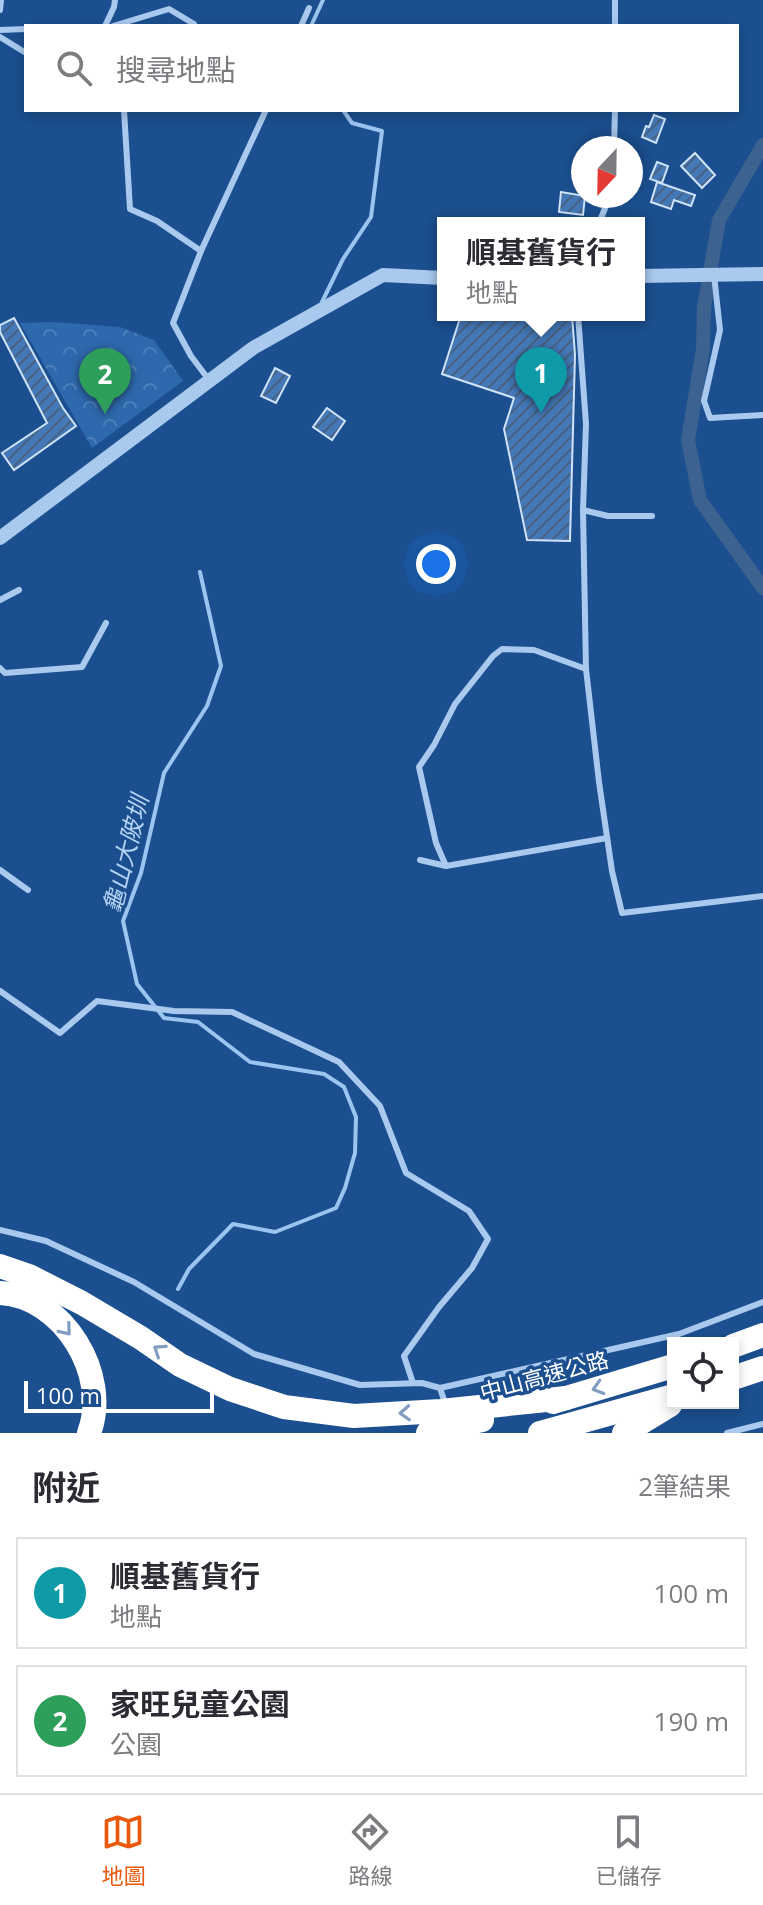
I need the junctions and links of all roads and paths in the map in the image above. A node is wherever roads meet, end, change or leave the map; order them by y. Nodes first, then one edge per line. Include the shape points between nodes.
1 (1, 0) edge
2 (115, 0) edge
3 (615, 0) edge
4 (309, 8) dead end
5 (0, 10) edge
6 (106, 24) edge
7 (120, 24) edge
8 (194, 24) edge
9 (302, 24) edge
10 (615, 24) edge
11 (24, 29) edge
12 (0, 30) edge
13 (0, 37) edge
14 (24, 52) edge
15 (124, 112) edge
16 (265, 112) edge
17 (615, 112) edge
18 (614, 136) edge
19 (201, 251) junction
20 (763, 274) edge
21 (709, 275) junction
22 (645, 276) edge
23 (437, 278) edge
24 (578, 321) edge
25 (209, 380) junction
26 (763, 415) edge
27 (583, 510) junction
28 (652, 516) dead end
29 (0, 538) edge
30 (19, 590) dead end
31 (0, 600) edge
32 (106, 623) dead end
33 (0, 668) edge
34 (586, 669) junction
35 (607, 838) junction
36 (420, 860) dead end
37 (446, 866) junction
38 (0, 870) edge
39 (28, 890) dead end
40 (763, 896) edge
41 (0, 991) edge
42 (0, 1230) edge
43 (0, 1266) edge
44 (0, 1272) edge
45 (29, 1276) junction
46 (0, 1293) edge
47 (763, 1302) edge
48 (763, 1335) edge
49 (739, 1344) edge
50 (667, 1368) edge
51 (763, 1368) edge
52 (739, 1376) edge
53 (413, 1383) junction
54 (440, 1388) junction
55 (566, 1398) junction
56 (667, 1398) edge
57 (444, 1400) dead end
58 (667, 1407) edge
59 (763, 1424) edge
60 (89, 1433) edge
61 (428, 1433) edge
62 (540, 1433) edge
63 (624, 1433) edge
64 (727, 1433) edge

1 - 5 lane
2 - 6 lane
3 - 10 lane
4 - 9 lane
7 - 8 lane via 169,9
11 - 12 lane
13 - 14 lane
15 - 19 lane via 130,209
16 - 19 lane
17 - 18 lane
19 - 25 lane via 173,323
20 - 21 street
21 - 22 street
21 - 26 lane via 720,330 704,401 710,418
23 - 25 street via 383,275 253,348
24 - 27 lane via 586,424
25 - 29 street
27 - 28 lane
27 - 34 lane
30 - 31 lane
32 - 33 lane via 82,667 5,673
34 - 35 lane
34 - 37 lane via 534,650 502,649 455,704 419,767
35 - 37 lane
35 - 40 lane via 622,913
36 - 37 lane
38 - 39 lane
41 - 53 lane via 60,1033 97,1001 232,1012 339,1062 380,1106 406,1173 469,1211 488,1239 404,1356
42 - 53 lane via 46,1241 134,1282 254,1354 360,1385
43 - 45 highway
44 - 45 highway
55 -> 45 highway via 354,1416 284,1407 180,1365
46 -> 60 highway via 36,1304 76,1343 93,1383
47 - 54 lane via 679,1334
48 - 49 highway
50 -> 55 highway, 中山高速公路
51 - 52 highway
53 - 54 lane
54 - 57 lane
55 - 61 highway, 中山高速公路
56 - 62 highway
58 - 63 highway
59 - 64 lane

